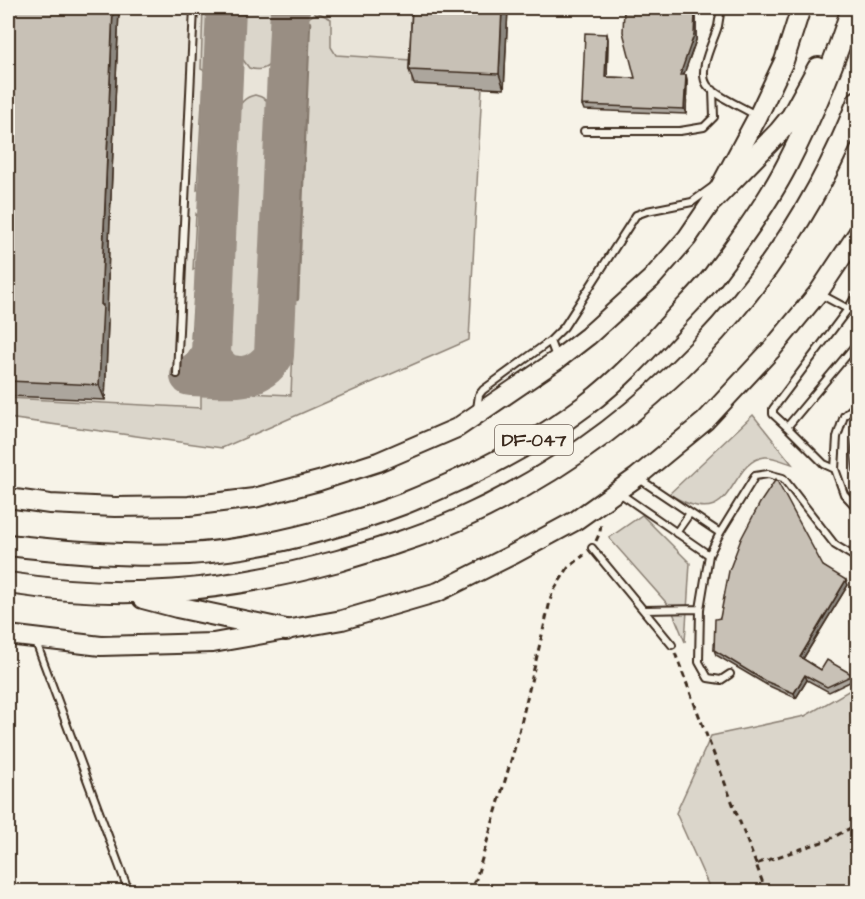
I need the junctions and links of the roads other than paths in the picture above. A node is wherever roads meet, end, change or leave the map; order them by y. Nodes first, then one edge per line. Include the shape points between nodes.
1 (194, 8) edge
2 (721, 8) edge
3 (801, 8) edge
4 (851, 8) edge
5 (713, 90) junction
6 (858, 101) edge
7 (758, 116) junction
8 (584, 131) dead end
9 (726, 177) junction
10 (713, 200) junction
11 (858, 233) edge
12 (858, 292) edge
13 (818, 293) junction
14 (848, 309) junction
15 (858, 314) edge
16 (550, 341) junction
17 (858, 342) edge
18 (557, 360) junction
19 (177, 374) dead end
20 (858, 404) edge
21 (477, 414) junction
22 (787, 427) junction
23 (836, 469) junction
24 (637, 477) junction
25 (611, 496) junction
26 (8, 498) edge
27 (858, 509) edge
28 (690, 513) junction
29 (676, 533) junction
30 (720, 533) junction
31 (8, 544) edge
32 (592, 548) road end
33 (709, 555) junction
34 (858, 559) edge
35 (8, 583) edge
36 (123, 592) junction
37 (700, 609) junction
38 (644, 610) junction
39 (286, 630) junction
40 (8, 635) edge
41 (35, 640) junction
42 (672, 645) road end
43 (730, 674) dead end
44 (129, 891) edge

1 - 19 lane
2 - 5 lane via 704,75
3 - 7 street via 784,61
4 - 10 main road via 792,116
4 - 31 main road, DF-047 via 836,58 786,167 716,273 636,362 586,405 529,444 485,468 380,512 314,534 250,547 190,554 123,555
5 - 7 lane
5 - 8 lane via 714,117 705,128
6 - 36 main road, DF-047 via 819,185 742,302 657,392 591,443 530,483 459,519 393,545 297,572 222,586
7 - 9 street
9 - 10 street
9 - 16 lane via 692,202 636,215 564,327
10 - 18 street via 687,238 651,279
11 - 13 street
12 - 14 lane
13 - 14 lane
13 - 24 street via 705,421
14 - 15 lane
14 - 22 lane via 773,409 773,414
16 - 18 lane
16 - 21 lane via 483,390
17 - 22 lane
18 - 21 street
20 - 23 lane via 844,416 837,437
21 - 26 street via 457,428 378,462 254,498 189,506 115,507
22 - 23 lane via 824,464
23 - 27 lane via 844,494
24 - 25 street
24 - 28 lane
25 - 29 lane
25 - 39 street via 575,521 438,592 342,620
28 - 29 lane
28 - 30 lane
29 - 33 lane
30 - 33 lane
30 - 34 lane via 755,477 768,474 783,478 836,545
32 - 38 lane
33 - 37 lane
35 - 36 main road, DF-047 via 53,590
36 - 39 main road via 177,608
37 - 38 lane
37 - 43 lane via 699,662 708,678 721,680
38 - 42 lane
39 - 41 street via 213,643 101,646
40 - 41 street
41 - 44 lane

